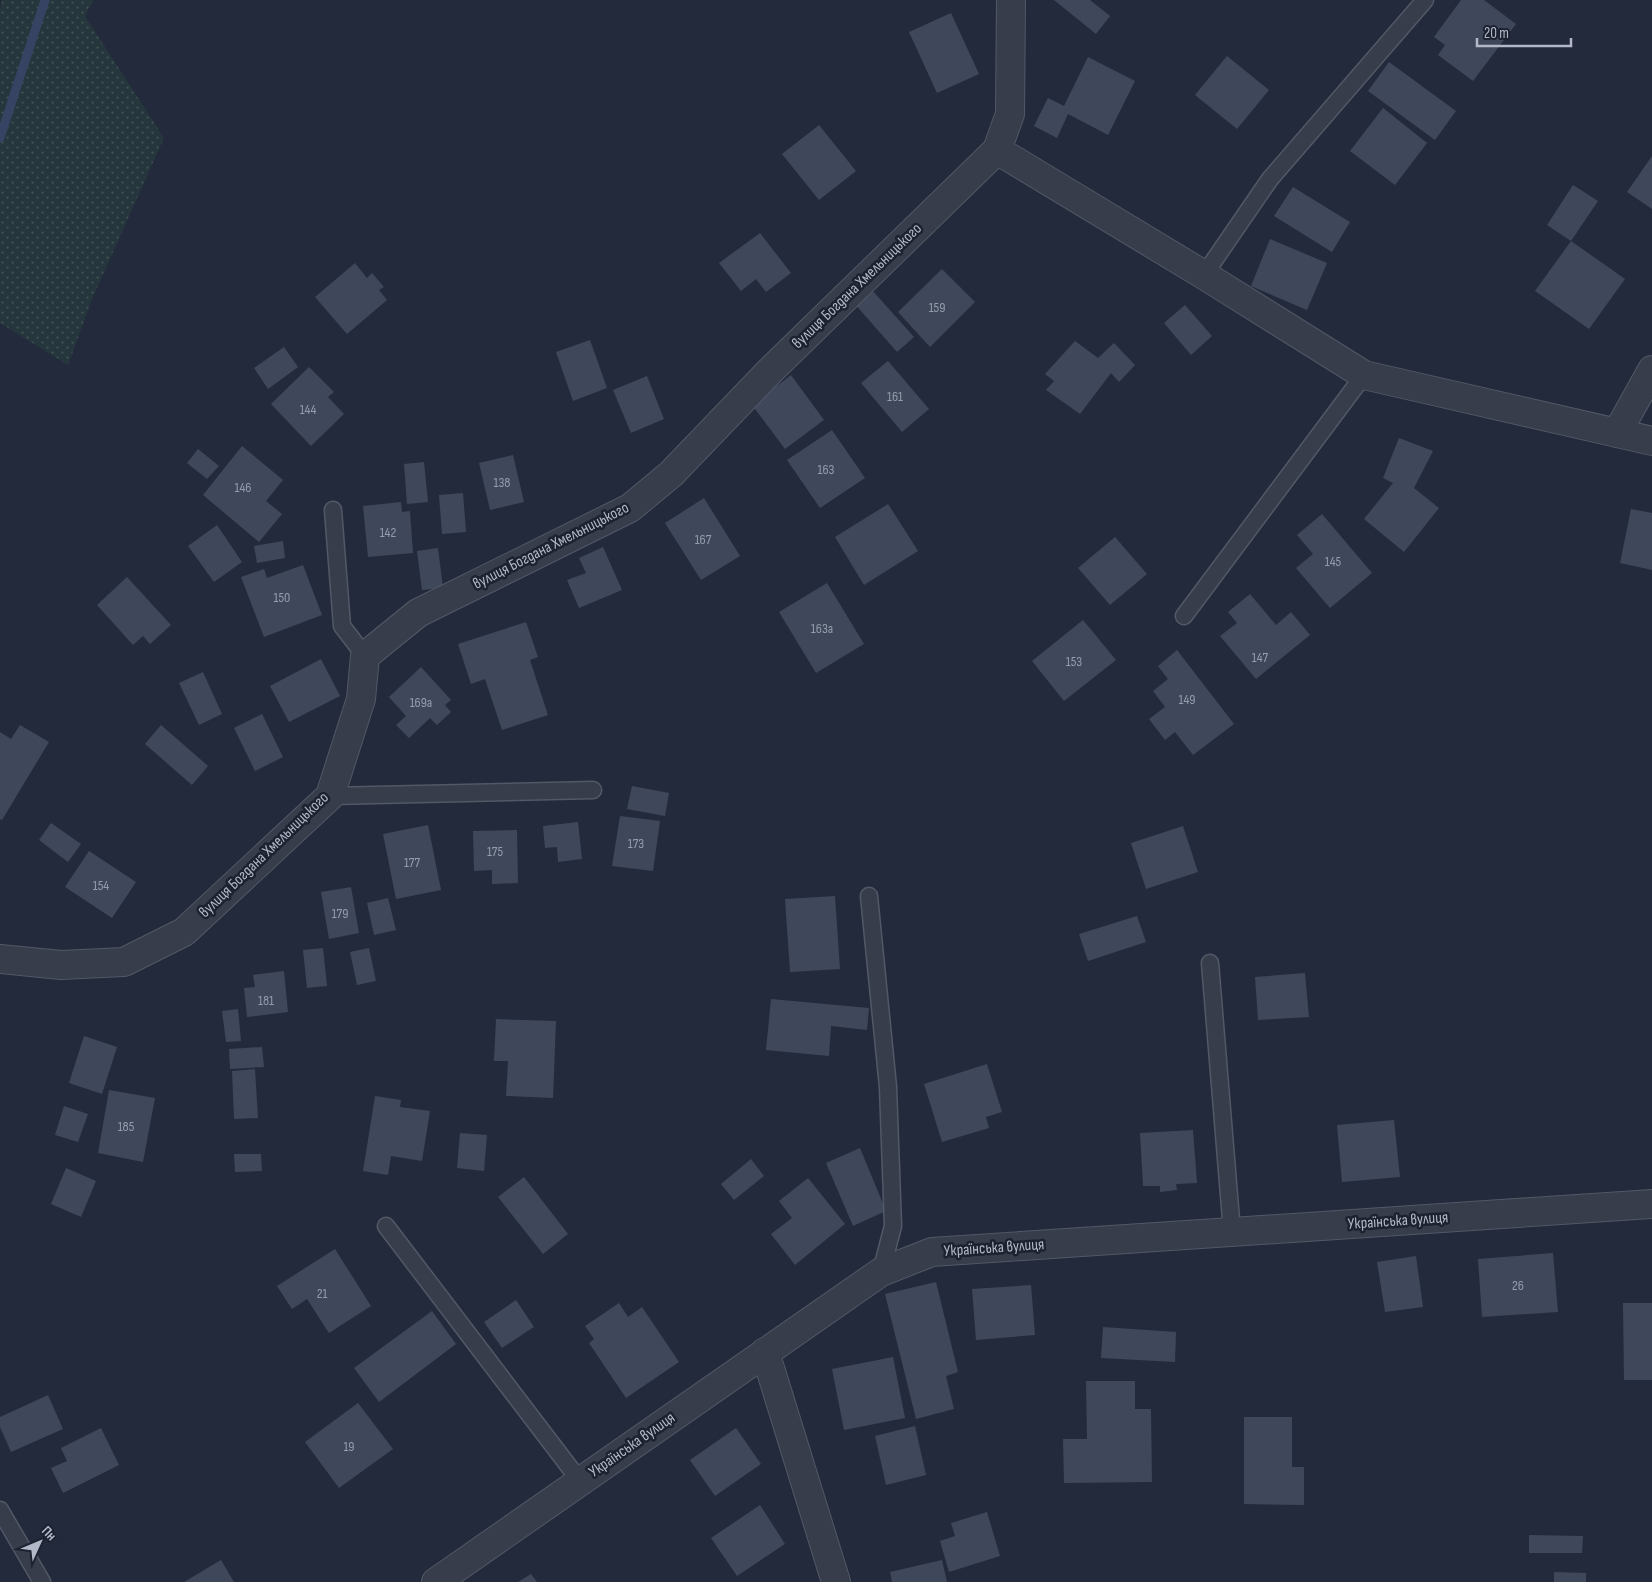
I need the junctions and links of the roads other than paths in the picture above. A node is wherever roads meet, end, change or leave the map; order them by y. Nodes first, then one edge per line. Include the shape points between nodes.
1 (1011, 0) edge
2 (1425, 0) edge
3 (997, 150) junction
4 (1204, 275) junction
5 (1652, 370) edge
6 (1364, 375) junction
7 (1617, 432) junction
8 (1652, 441) edge
9 (333, 510) dead end
10 (1184, 616) dead end
11 (365, 656) junction
12 (593, 790) dead end
13 (330, 796) junction
14 (869, 896) dead end
15 (0, 959) edge
16 (1210, 963) dead end
17 (1652, 1204) edge
18 (386, 1226) dead end
19 (1232, 1232) junction
20 (881, 1272) junction
21 (765, 1352) junction
22 (580, 1481) junction
23 (0, 1510) edge
24 (42, 1582) edge
25 (436, 1582) edge
26 (836, 1582) edge

1 - 3 street, вулиця Богдана Хмельницького via 1010,114
2 - 4 lane via 1270,179
3 - 4 street
3 - 11 street, вулиця Богдана Хмельницького via 770,371 671,474 630,508 418,613
4 - 6 street
5 - 7 street
6 - 7 street
6 - 10 lane
7 - 8 street
9 - 11 lane via 342,626
11 - 13 street, вулиця Богдана Хмельницького via 361,699
12 - 13 lane
13 - 15 street, вулиця Богдана Хмельницького via 184,932 124,962 60,965
14 - 20 lane via 888,1087 893,1226
16 - 19 lane
17 - 19 street, Українська вулиця
18 - 22 lane
19 - 20 street, Українська вулиця via 932,1252
20 - 21 street, Українська вулиця
21 - 22 street, Українська вулиця
21 - 26 street
22 - 25 street, Українська вулиця
23 - 24 lane

